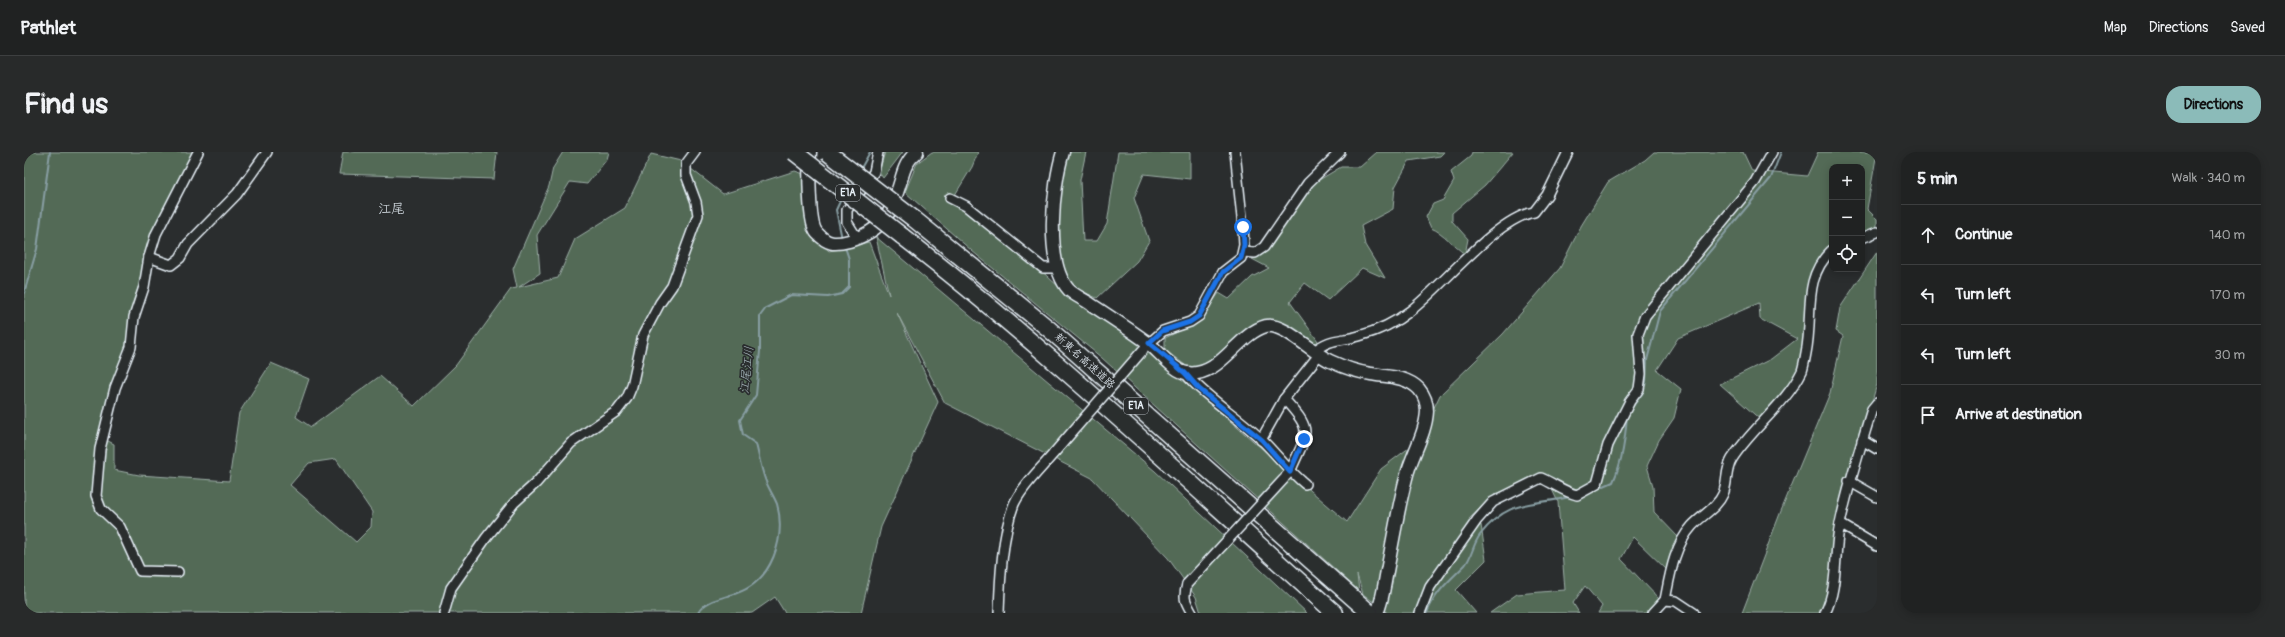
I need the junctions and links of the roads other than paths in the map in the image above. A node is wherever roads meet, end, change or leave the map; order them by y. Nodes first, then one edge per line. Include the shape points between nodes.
1 (198, 152) edge
2 (267, 152) edge
3 (794, 152) edge
4 (810, 152) edge
5 (827, 152) edge
6 (878, 152) edge
7 (917, 152) edge
8 (1063, 152) edge
9 (1235, 152) edge
10 (1340, 152) edge
11 (1568, 152) edge
12 (1772, 152) edge
13 (693, 154) edge
14 (950, 198) dead end
15 (1877, 232) edge
16 (1865, 237) edge
17 (857, 238) junction
18 (1243, 252) junction
19 (1829, 253) edge
20 (149, 257) junction
21 (1058, 268) junction
22 (1146, 346) junction
23 (1316, 354) junction
24 (1185, 373) junction
25 (1284, 399) junction
26 (1877, 403) edge
27 (1262, 440) junction
28 (1862, 440) junction
29 (1877, 449) edge
30 (1287, 476) junction
31 (1849, 481) junction
32 (1305, 484) dead end
33 (1877, 497) edge
34 (1840, 524) junction
35 (1877, 546) edge
36 (178, 572) dead end
37 (1665, 600) junction
38 (1827, 612) edge
39 (444, 613) edge
40 (998, 613) edge
41 (1192, 613) edge
42 (1335, 613) edge
43 (1370, 613) edge
44 (1378, 613) edge
45 (1420, 613) edge
46 (1653, 613) edge
47 (1694, 613) edge

1 - 20 street via 156,234
2 - 20 street via 237,194 188,244 180,258 171,265
3 - 42 highway, 新東名高速道路 / E1A, bridge via 966,285
4 - 17 street via 810,208 814,231 825,242 837,244
5 - 43 highway, 新東名高速道路 / E1A, bridge via 1049,329
6 - 17 street via 874,172 847,210 847,222
7 - 17 street via 905,164 890,214 880,225
8 - 21 street via 1054,194 1053,217
9 - 18 street
10 - 18 street via 1308,183 1264,247 1255,252
11 - 23 street via 1548,196 1534,212 1524,213 1488,239 1411,311 1374,331 1357,337 1326,342
12 - 45 street via 1755,182 1645,316 1638,334 1641,374 1639,389 1630,401 1608,445 1596,484 1577,495 1541,478 1492,502 1430,586
13 - 39 street via 686,164 686,175 698,215 672,286 643,335 627,398 617,412 571,444 536,483 514,502 451,588
14 - 21 street via 966,206 1043,268
15 - 16 street
18 - 22 street via 1241,258 1223,272 1199,316 1190,322 1162,331
19 - 37 street via 1822,260 1812,280 1803,370 1731,460 1724,493 1717,504 1684,536 1674,559
20 - 36 street via 144,287 134,317 131,347 115,388 100,449 96,496 101,509 120,527 140,571
21 - 22 street via 1069,290
22 - 24 street
22 - 40 street, bridge via 1054,453 1014,504 1000,568
23 - 24 street via 1282,329 1266,326 1208,370 1197,374
23 - 25 street
23 - 44 street via 1344,368 1411,382 1420,390 1425,400 1425,423 1406,476
24 - 27 street via 1199,389
25 - 27 street
25 - 30 street via 1305,424 1306,432
26 - 28 street via 1872,408
27 - 30 street
28 - 29 street
28 - 31 street
30 - 32 street
30 - 41 street, bridge via 1187,584 1185,604
31 - 33 street
31 - 34 street
34 - 35 street
34 - 38 street via 1833,588
37 - 46 street
37 - 47 street via 1676,601

